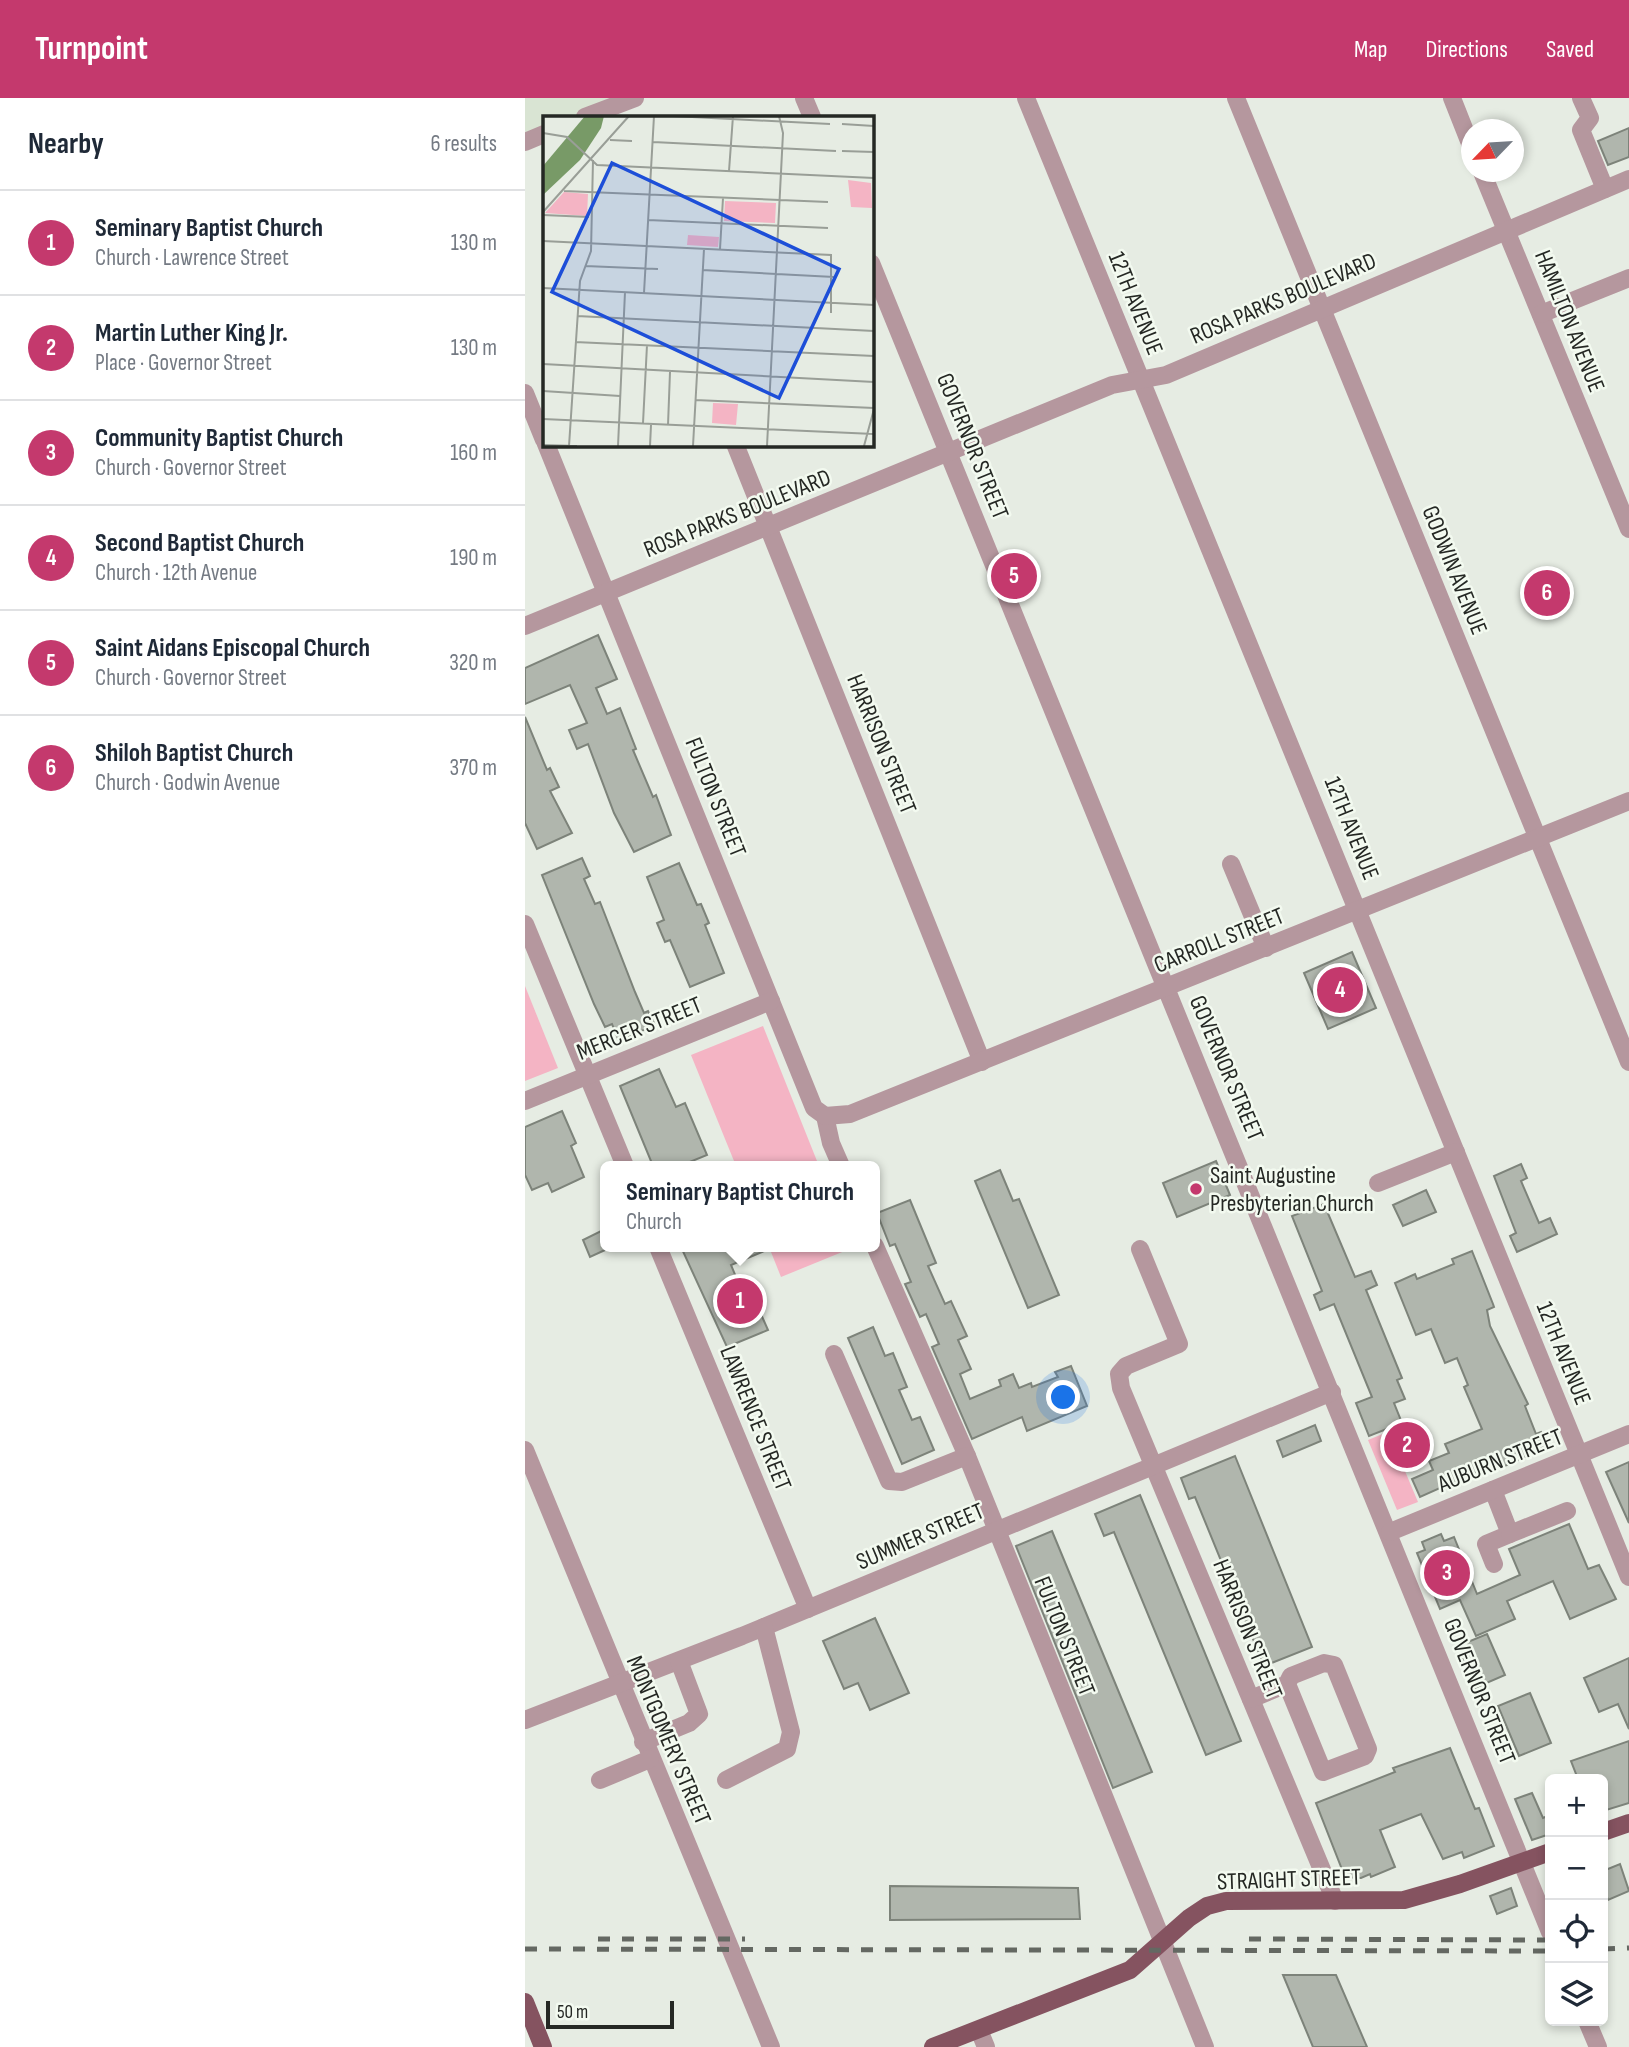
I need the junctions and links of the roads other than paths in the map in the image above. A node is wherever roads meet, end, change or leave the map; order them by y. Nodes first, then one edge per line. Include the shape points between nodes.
1 (635, 98) edge
2 (804, 98) edge
3 (1026, 98) edge
4 (1236, 98) edge
5 (1452, 98) edge
6 (1581, 98) edge
7 (595, 116) edge
8 (811, 116) edge
9 (1461, 120) edge
10 (543, 134) edge
11 (525, 142) edge
12 (1629, 179) edge
13 (1486, 182) edge
14 (1605, 189) junction
15 (1506, 229) junction
16 (873, 268) edge
17 (1629, 278) edge
18 (1321, 307) junction
19 (1557, 307) junction
20 (1141, 381) junction
21 (525, 393) edge
22 (543, 437) edge
23 (547, 446) edge
24 (736, 446) edge
25 (950, 452) junction
26 (769, 527) junction
27 (1629, 529) edge
28 (607, 593) junction
29 (525, 626) edge
30 (1629, 801) edge
31 (1538, 837) junction
32 (1231, 864) dead end
33 (1359, 910) junction
34 (525, 924) edge
35 (1266, 948) junction
36 (1167, 988) junction
37 (771, 1001) junction
38 (982, 1062) junction
39 (1629, 1062) edge
40 (587, 1076) junction
41 (525, 1101) edge
42 (825, 1116) junction
43 (1456, 1152) junction
44 (623, 1161) edge
45 (839, 1161) edge
46 (1378, 1183) dead end
47 (1140, 1249) dead end
48 (660, 1252) edge
49 (878, 1252) edge
50 (834, 1354) dead end
51 (1332, 1391) junction
52 (1629, 1434) edge
53 (525, 1450) edge
54 (1579, 1454) junction
55 (967, 1456) junction
56 (1154, 1465) junction
57 (1493, 1490) junction
58 (1567, 1511) dead end
59 (996, 1531) junction
60 (1390, 1532) junction
61 (1510, 1534) junction
62 (1494, 1564) dead end
63 (1629, 1577) edge
64 (808, 1609) junction
65 (764, 1627) junction
66 (679, 1661) junction
67 (619, 1684) junction
68 (1287, 1684) junction
69 (1251, 1699) junction
70 (525, 1720) edge
71 (643, 1742) junction
72 (650, 1759) junction
73 (600, 1780) dead end
74 (726, 1780) dead end
75 (1629, 1823) edge
76 (1608, 1830) edge
77 (1545, 1854) edge
78 (1523, 1862) junction
79 (1335, 1901) junction
80 (1545, 1919) edge
81 (1163, 1943) junction
82 (526, 2007) edge
83 (1589, 2026) edge
84 (983, 2039) edge
85 (543, 2047) edge
86 (771, 2047) edge
87 (933, 2047) edge
88 (1205, 2047) edge
89 (1598, 2047) edge

1 - 7 street
2 - 8 street
3 - 20 street, 12TH AVENUE
4 - 18 street, GODWIN AVENUE
5 - 9 street
6 - 14 street via 1590,118 1581,130
10 - 11 street
12 - 14 street, ROSA PARKS BOULEVARD
13 - 15 street, HAMILTON AVENUE
14 - 15 street, ROSA PARKS BOULEVARD
15 - 18 street, ROSA PARKS BOULEVARD
15 - 19 street, HAMILTON AVENUE
16 - 25 street, GOVERNOR STREET
17 - 19 street
18 - 20 street, ROSA PARKS BOULEVARD via 1166,375
18 - 31 street, GODWIN AVENUE
19 - 27 street, HAMILTON AVENUE
20 - 25 street, ROSA PARKS BOULEVARD via 1112,385
20 - 33 street, 12TH AVENUE
21 - 22 street, FULTON STREET
23 - 28 street, FULTON STREET
24 - 26 street, HARRISON STREET
25 - 26 street, ROSA PARKS BOULEVARD
25 - 36 street, GOVERNOR STREET
26 - 28 street, ROSA PARKS BOULEVARD
26 - 38 street, HARRISON STREET
28 - 29 street, ROSA PARKS BOULEVARD
28 - 37 street, FULTON STREET
30 - 31 street, CARROLL STREET
31 - 33 street, CARROLL STREET
31 - 39 street, GODWIN AVENUE
32 - 35 street
33 - 35 street, CARROLL STREET
33 - 43 street, 12TH AVENUE
34 - 40 street
35 - 36 street, CARROLL STREET
36 - 38 street, CARROLL STREET
36 - 51 street, GOVERNOR STREET
37 - 40 street, MERCER STREET
37 - 42 street, FULTON STREET via 814,1108
38 - 42 street, CARROLL STREET via 850,1114
40 - 41 street, MERCER STREET
40 - 44 street
42 - 45 street, FULTON STREET
43 - 46 street
43 - 54 street, 12TH AVENUE
47 - 56 street, HARRISON STREET via 1179,1344 1126,1366 1119,1374
48 - 64 street, LAWRENCE STREET
49 - 55 street, FULTON STREET
50 - 55 street via 889,1481 902,1482
51 - 56 street, SUMMER STREET
51 - 60 street, GOVERNOR STREET
52 - 54 street, AUBURN STREET
53 - 67 street, MONTGOMERY STREET
54 - 57 street, AUBURN STREET
54 - 63 street, 12TH AVENUE
55 - 59 street, FULTON STREET
56 - 59 street, SUMMER STREET
56 - 69 street, HARRISON STREET
57 - 60 street, AUBURN STREET
57 - 61 street
58 - 61 street
59 - 64 street, SUMMER STREET
59 - 81 street, FULTON STREET
60 - 78 street, GOVERNOR STREET
61 - 62 street via 1486,1544
64 - 65 street, SUMMER STREET
65 - 66 street, SUMMER STREET
65 - 74 street via 791,1732 787,1749
66 - 67 street, SUMMER STREET
66 - 71 street via 699,1714 689,1723
67 - 70 street, SUMMER STREET
67 - 71 street, MONTGOMERY STREET
68 - 68 street via 1291,1676 1324,1662 1334,1665 1368,1749 1365,1756 1323,1772
68 - 69 street
69 - 79 street, HARRISON STREET
71 - 72 street, MONTGOMERY STREET
72 - 73 street
72 - 86 street, MONTGOMERY STREET
75 - 76 main road
77 - 78 main road, STRAIGHT STREET
78 - 79 main road, STRAIGHT STREET via 1404,1900
78 - 80 street, GOVERNOR STREET
79 - 81 main road, STRAIGHT STREET via 1226,1901 1189,1918
81 - 84 main road, STRAIGHT STREET via 1130,1970
81 - 88 street, FULTON STREET
82 - 85 main road
83 - 89 street
84 - 87 main road, STRAIGHT STREET

